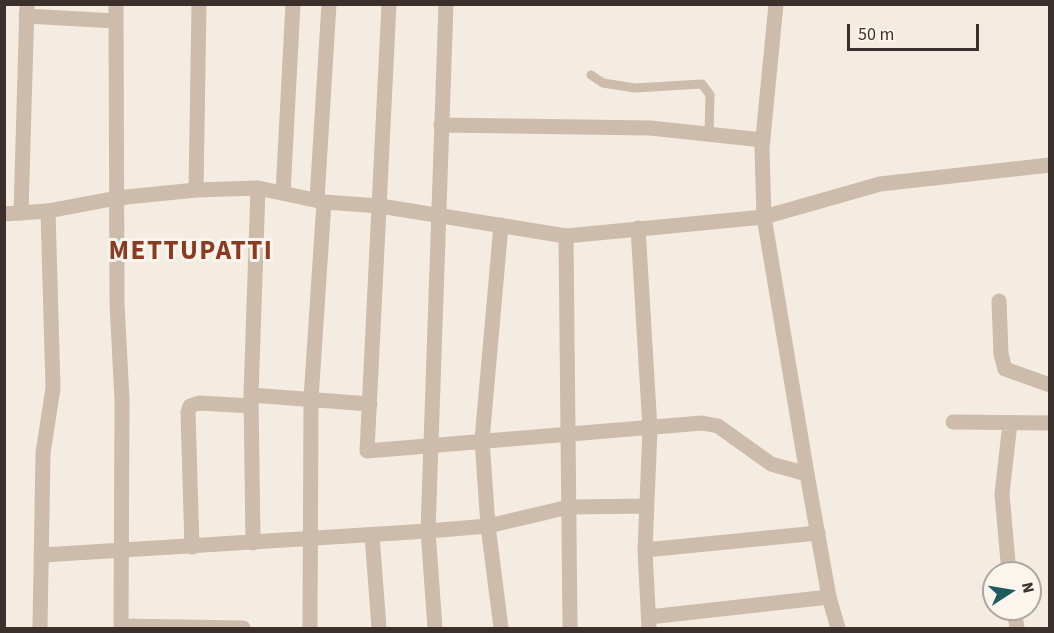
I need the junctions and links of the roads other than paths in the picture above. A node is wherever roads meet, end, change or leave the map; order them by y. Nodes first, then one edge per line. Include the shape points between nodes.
1 (116, 4) edge
2 (200, 4) edge
3 (293, 4) edge
4 (328, 4) edge
5 (389, 4) edge
6 (446, 4) edge
7 (776, 4) edge
8 (27, 10) edge
9 (116, 21) junction
10 (591, 75) dead end
11 (441, 125) junction
12 (709, 133) junction
13 (763, 140) junction
14 (1050, 165) edge
15 (258, 188) junction
16 (196, 190) junction
17 (283, 193) junction
18 (117, 198) junction
19 (321, 200) junction
20 (380, 206) junction
21 (48, 211) junction
22 (21, 213) junction
23 (4, 214) edge
24 (438, 215) junction
25 (764, 217) junction
26 (501, 225) junction
27 (638, 228) junction
28 (566, 236) junction
29 (999, 300) dead end
30 (1050, 385) edge
31 (311, 399) junction
32 (251, 400) junction
33 (370, 404) junction
34 (953, 422) dead end
35 (1010, 423) junction
36 (1050, 423) edge
37 (650, 429) junction
38 (570, 433) junction
39 (482, 440) junction
40 (429, 444) junction
41 (807, 474) junction
42 (646, 506) junction
43 (569, 507) junction
44 (488, 526) junction
45 (428, 531) junction
46 (818, 533) junction
47 (372, 535) junction
48 (308, 540) junction
49 (254, 543) junction
50 (192, 547) junction
51 (645, 550) junction
52 (122, 552) junction
53 (42, 555) junction
54 (1008, 561) edge
55 (829, 597) junction
56 (649, 623) edge
57 (121, 627) edge
58 (40, 628) edge
59 (243, 628) edge
60 (310, 628) edge
61 (379, 628) edge
62 (435, 628) edge
63 (501, 628) edge
64 (570, 628) edge
65 (838, 628) edge

1 - 9 street
2 - 16 street
3 - 17 street
4 - 19 street
5 - 20 street
6 - 11 street
7 - 13 street
8 - 9 street
8 - 22 street
9 - 18 street
10 - 12 lane via 603,83 635,88 702,84 710,95
11 - 12 street via 650,128
11 - 24 street
12 - 13 street
13 - 25 street
14 - 25 street via 880,184
15 - 16 street
15 - 17 street
15 - 32 street
16 - 18 street
17 - 19 street
18 - 21 street
18 - 52 street
19 - 20 street
19 - 31 street
20 - 24 street
20 - 33 street
21 - 22 street
21 - 53 street via 53,388 43,453
22 - 23 street
24 - 26 street
24 - 40 street
25 - 27 street
25 - 41 street
26 - 28 street
26 - 39 street
27 - 28 street
27 - 37 street
28 - 38 street
29 - 30 street via 1005,369
31 - 32 street
31 - 33 street
31 - 48 street
32 - 49 street
32 - 50 street via 190,406
33 - 40 street via 367,451
34 - 35 street
35 - 36 street
35 - 54 street via 1002,494
37 - 38 street
37 - 41 street via 702,423 718,426 771,464
37 - 42 street
38 - 39 street
38 - 43 street
39 - 40 street
39 - 44 street
40 - 45 street
41 - 46 street
42 - 43 street
42 - 51 street
43 - 44 street
43 - 64 street
44 - 45 street
44 - 63 street
45 - 47 street
45 - 62 street
46 - 51 street
46 - 55 street
47 - 48 street
47 - 61 street
48 - 49 street
48 - 60 street
49 - 50 street
50 - 52 street
51 - 56 street
52 - 53 street
52 - 57 street
53 - 58 street
55 - 56 street
55 - 65 street
57 - 59 street

